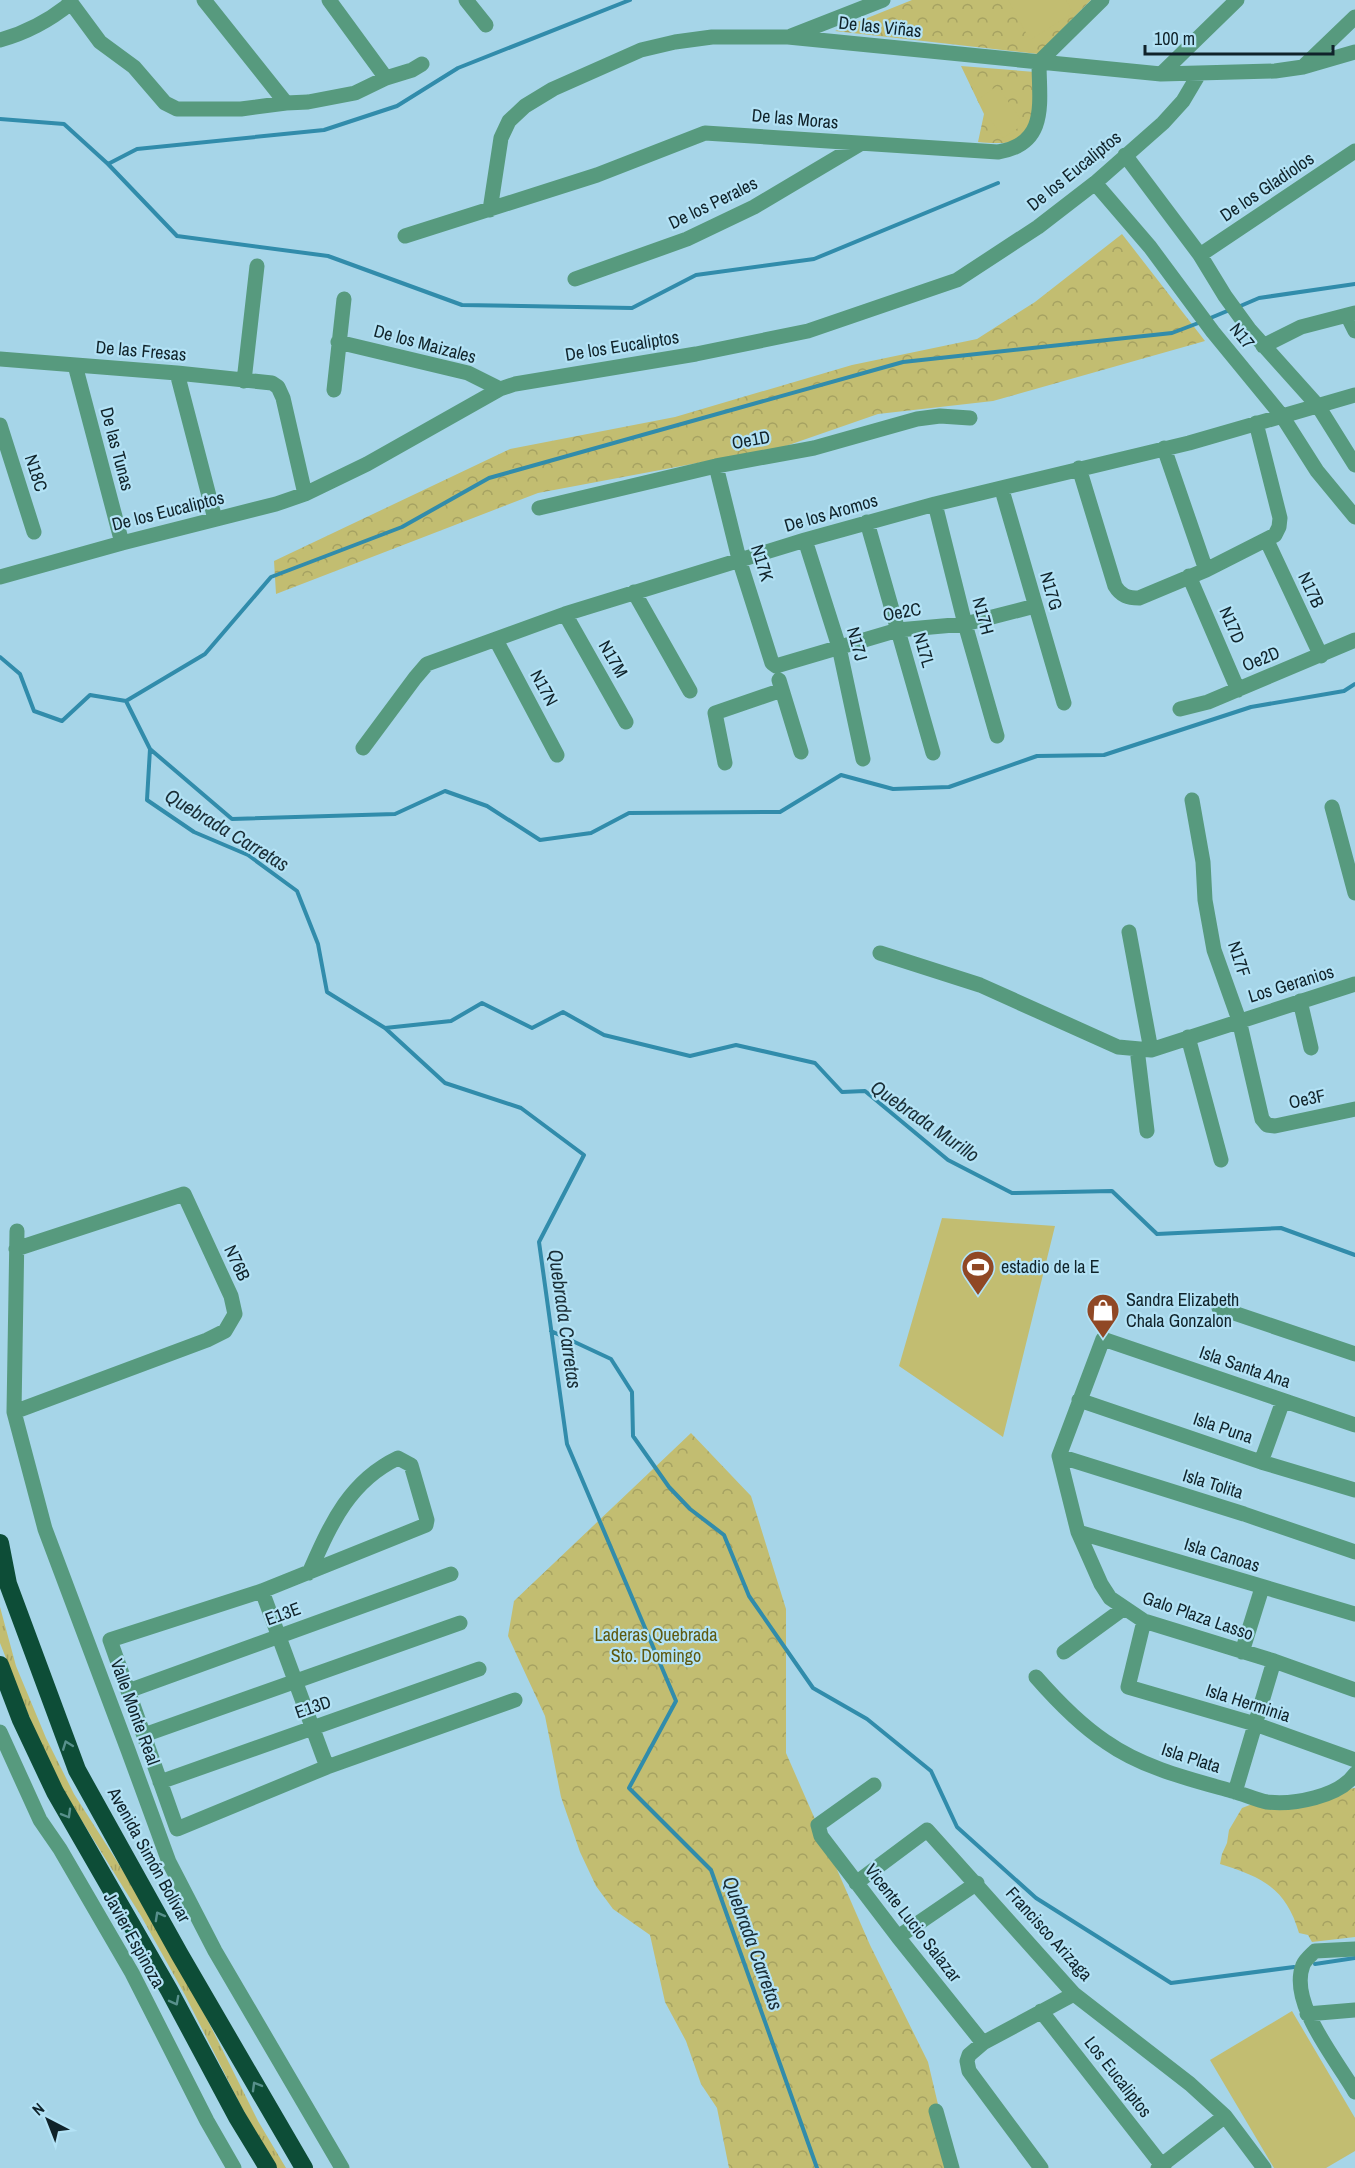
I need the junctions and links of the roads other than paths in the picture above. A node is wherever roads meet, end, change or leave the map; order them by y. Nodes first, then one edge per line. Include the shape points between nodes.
1 (329, 0) edge
2 (466, 0) edge
3 (883, 0) edge
4 (1102, 0) edge
5 (1237, 0) edge
6 (208, 1) edge
7 (70, 2) edge
8 (1355, 17) edge
9 (486, 25) dead end
10 (788, 37) junction
11 (0, 40) edge
12 (1355, 52) edge
13 (1039, 62) junction
14 (422, 64) dead end
15 (1303, 67) junction
16 (1199, 74) junction
17 (1161, 75) junction
18 (386, 78) junction
19 (286, 103) junction
20 (860, 144) junction
21 (1355, 151) edge
22 (1125, 155) junction
23 (1095, 183) junction
24 (490, 210) junction
25 (405, 236) dead end
26 (1200, 255) junction
27 (257, 266) dead end
28 (575, 279) dead end
29 (344, 299) dead end
30 (1351, 314) edge
31 (1355, 331) edge
32 (338, 342) junction
33 (1263, 346) junction
34 (0, 359) edge
35 (75, 365) junction
36 (177, 373) junction
37 (244, 381) junction
38 (334, 390) dead end
39 (500, 390) junction
40 (1355, 395) edge
41 (1318, 406) junction
42 (1282, 416) junction
43 (970, 417) dead end
44 (1256, 423) junction
45 (0, 426) edge
46 (1164, 448) junction
47 (1355, 465) edge
48 (716, 466) junction
49 (1078, 468) junction
50 (1002, 490) junction
51 (305, 494) junction
52 (935, 504) junction
53 (539, 508) dead end
54 (1355, 517) edge
55 (215, 519) junction
56 (867, 522) junction
57 (34, 532) dead end
58 (805, 540) junction
59 (1267, 541) junction
60 (122, 543) junction
61 (739, 559) junction
62 (1206, 570) junction
63 (1189, 576) junction
64 (0, 577) edge
65 (634, 592) junction
66 (1035, 606) junction
67 (565, 614) junction
68 (964, 624) junction
69 (898, 630) junction
70 (496, 639) junction
71 (1355, 640) edge
72 (838, 647) junction
73 (1321, 656) junction
74 (777, 667) junction
75 (782, 690) junction
76 (1238, 690) junction
77 (690, 691) dead end
78 (1064, 703) dead end
79 (1180, 709) dead end
80 (626, 722) dead end
81 (998, 736) dead end
82 (363, 748) dead end
83 (801, 752) dead end
84 (933, 753) dead end
85 (557, 756) dead end
86 (863, 759) dead end
87 (725, 763) dead end
88 (1192, 800) dead end
89 (1332, 807) dead end
90 (1355, 893) edge
91 (1128, 932) dead end
92 (880, 953) dead end
93 (1355, 984) edge
94 (1300, 1001) junction
95 (1239, 1020) junction
96 (1188, 1037) junction
97 (1311, 1048) dead end
98 (1144, 1049) junction
99 (1355, 1108) edge
100 (1267, 1125) joint
101 (1147, 1131) dead end
102 (1221, 1160) dead end
103 (17, 1231) dead end
104 (16, 1249) junction
105 (1219, 1308) dead end
106 (1355, 1354) edge
107 (1079, 1400) junction
108 (1283, 1401) junction
109 (14, 1412) junction
110 (1355, 1425) edge
111 (1059, 1456) junction
112 (1261, 1462) junction
113 (1355, 1490) edge
114 (1078, 1532) junction
115 (0, 1543) edge
116 (1355, 1552) edge
117 (309, 1573) junction
118 (452, 1574) dead end
119 (1262, 1588) junction
120 (262, 1591) junction
121 (1123, 1609) junction
122 (1355, 1614) edge
123 (1144, 1621) junction
124 (460, 1623) dead end
125 (279, 1636) junction
126 (1064, 1652) dead end
127 (1242, 1652) junction
128 (1274, 1661) junction
129 (0, 1665) edge
130 (479, 1669) dead end
131 (1036, 1677) dead end
132 (295, 1681) junction
133 (1355, 1690) edge
134 (128, 1691) junction
135 (515, 1700) dead end
136 (1255, 1724) junction
137 (120, 1728) junction
138 (313, 1728) junction
139 (0, 1732) edge
140 (144, 1734) junction
141 (129, 1750) junction
142 (1355, 1760) edge
143 (327, 1767) junction
144 (1355, 1774) edge
145 (160, 1782) junction
146 (874, 1785) dead end
147 (1235, 1792) junction
148 (856, 1882) junction
149 (977, 1883) junction
150 (898, 1937) junction
151 (1355, 1949) edge
152 (1074, 1994) junction
153 (1355, 2010) edge
154 (1041, 2011) junction
155 (1307, 2014) junction
156 (982, 2043) junction
157 (1355, 2092) edge
158 (936, 2111) dead end
159 (1225, 2116) junction
160 (1161, 2167) edge
161 (234, 2168) edge
162 (268, 2168) edge
163 (304, 2168) edge
164 (342, 2168) edge
165 (952, 2168) edge
166 (1041, 2168) edge
167 (1264, 2168) edge

1 - 18 street
2 - 9 street
3 - 10 street
4 - 13 street
5 - 17 street
6 - 19 street
7 - 11 street via 35,27
7 - 19 street via 100,42 134,67 165,103 177,109 241,109
8 - 15 street
10 - 13 street, De las Viñas
10 - 24 street, De las Viñas via 712,37 675,42 641,50 553,89 525,106 501,138
12 - 15 street, De las Viñas
13 - 17 street, De las Viñas
13 - 20 street, De las Moras via 1039,121 1026,141 1013,150
14 - 18 street
15 - 16 street, De las Viñas
16 - 17 street, De las Viñas
16 - 22 street, De los Eucaliptos via 1183,101 1163,123
18 - 19 street via 355,93
20 - 24 street, De las Moras via 705,132 597,175
20 - 28 street, De los Perales via 754,207 687,238
21 - 26 street, De los Gladiolos
22 - 23 street, De los Eucaliptos
22 - 26 street
23 - 39 street, De los Eucaliptos via 1038,227 957,280 808,330 528,381
23 - 42 street, N17
24 - 25 street, De las Moras
26 - 33 street
27 - 37 street
29 - 32 street
30 - 31 street
30 - 33 street via 1301,327
32 - 38 street
32 - 39 street, De los Maizales via 468,373
33 - 41 street
34 - 35 street, De las Fresas
35 - 36 street, De las Fresas
35 - 60 street, De las Tunas
36 - 37 street, De las Fresas
36 - 55 street
37 - 51 street, De las Fresas via 269,382 278,387
39 - 51 street, De los Eucaliptos
40 - 41 street, De los Aromos
41 - 42 street, De los Aromos
41 - 47 street
42 - 44 street, De los Aromos
42 - 54 street, N17 via 1317,471
43 - 48 street, Oe1D via 917,419 814,448
44 - 46 street, De los Aromos
44 - 59 street via 1280,518 1275,535
45 - 57 street, N18C
46 - 49 street, De los Aromos
46 - 62 street
48 - 53 street, Oe1D
48 - 61 street, N17K
49 - 50 street, De los Aromos
49 - 63 street via 1119,593 1139,598
50 - 52 street, De los Aromos
50 - 66 street, N17G
51 - 55 street, De los Eucaliptos
52 - 56 street, De los Aromos
52 - 68 street, N17H
55 - 60 street, De los Eucaliptos
56 - 58 street, De los Aromos
56 - 69 street, N17L
58 - 61 street, De los Aromos
58 - 72 street, N17J
59 - 62 street
59 - 73 street, N17B
60 - 64 street, De los Eucaliptos
61 - 65 street, De los Aromos
61 - 74 street, N17K via 772,663
62 - 63 street
63 - 76 street, N17D
65 - 67 street, De los Aromos
65 - 77 street
66 - 68 street, Oe2C
66 - 78 street, N17G
67 - 70 street, De los Aromos
67 - 80 street, N17M
68 - 69 street, Oe2C
68 - 81 street, N17H
69 - 72 street, Oe2C
69 - 84 street, N17L
70 - 82 street, De los Aromos via 427,664
70 - 85 street, N17N
71 - 73 street, Oe2D
72 - 74 street, Oe2C
72 - 86 street, N17J
73 - 76 street, Oe2D
74 - 75 street, N17K
75 - 83 street, N17K
75 - 87 street via 717,711
76 - 79 street, Oe2D
88 - 95 street, N17F via 1214,950
89 - 90 street
91 - 98 street
92 - 98 street via 980,985 1118,1047
93 - 94 street, Los Geranios
94 - 95 street, Los Geranios
94 - 97 street
95 - 96 street, Los Geranios
95 - 100 street, N17F via 1262,1119
96 - 98 street, Los Geranios
96 - 102 street
98 - 101 street via 1142,1098
99 - 100 street, Oe3F
103 - 104 street, Valle Monte Real
104 - 109 street, Valle Monte Real
104 - 109 street, N76B via 184,1194 231,1296 235,1314 225,1331 207,1340
105 - 106 street
107 - 108 street, Isla Santa Ana via 1103,1339
107 - 111 street
107 - 112 street, Isla Puna
108 - 110 street, Isla Santa Ana
108 - 112 street
109 - 137 street, Valle Monte Real via 45,1529
111 - 114 street, Galo Plaza Lasso
111 - 116 street, Isla Tolita
112 - 113 street, Isla Puna
114 - 119 street, Isla Canoas
114 - 121 street, Galo Plaza Lasso via 1101,1584
163 -> 115 highway, Avenida Simón Bolívar via 77,1770 8,1584
117 - 117 street via 426,1525 411,1465 398,1458 351,1494 331,1522
117 - 120 street
118 - 125 street, E13E
119 - 122 street, Isla Canoas
119 - 127 street
120 - 125 street
120 - 134 street via 110,1640
121 - 123 street, Galo Plaza Lasso
121 - 126 street
123 - 127 street, Galo Plaza Lasso
123 - 136 street, Isla Herminia via 1128,1687
124 - 132 street
125 - 132 street
125 - 134 street, E13E
127 - 128 street, Galo Plaza Lasso
128 - 133 street, Galo Plaza Lasso
128 - 136 street
129 -> 162 highway via 55,1792
130 - 138 street, E13D
131 - 147 street, Isla Plata via 1062,1707 1105,1742 1136,1760
132 - 138 street
132 - 140 street
134 - 140 street
135 - 143 street
136 - 142 street, Isla Herminia
136 - 147 street
137 - 140 street
137 - 141 street, Valle Monte Real
138 - 143 street
138 - 145 street, E13D
139 - 161 street, Javier Espinoza via 40,1820 132,1973
140 - 141 street
140 - 145 street
141 - 164 street, Valle Monte Real via 168,1862 215,1951
143 - 145 street via 177,1829
144 - 147 street, Isla Plata via 1334,1791 1303,1801 1267,1802
146 - 148 street, Vicente Lucio Salazar via 818,1825 821,1836
148 - 149 street, Francisco Arizaga via 927,1830
148 - 150 street, Vicente Lucio Salazar
149 - 150 street
149 - 152 street, Francisco Arizaga
150 - 156 street, Vicente Lucio Salazar
151 - 155 street via 1315,1951 1304,1962 1300,1992
152 - 154 street
152 - 159 street, Francisco Arizaga
153 - 155 street
154 - 156 street
154 - 160 street, Los Eucaliptos
155 - 157 street
156 - 166 street via 969,2055 969,2071
158 - 165 street
159 - 160 street
159 - 167 street, Francisco Arizaga

